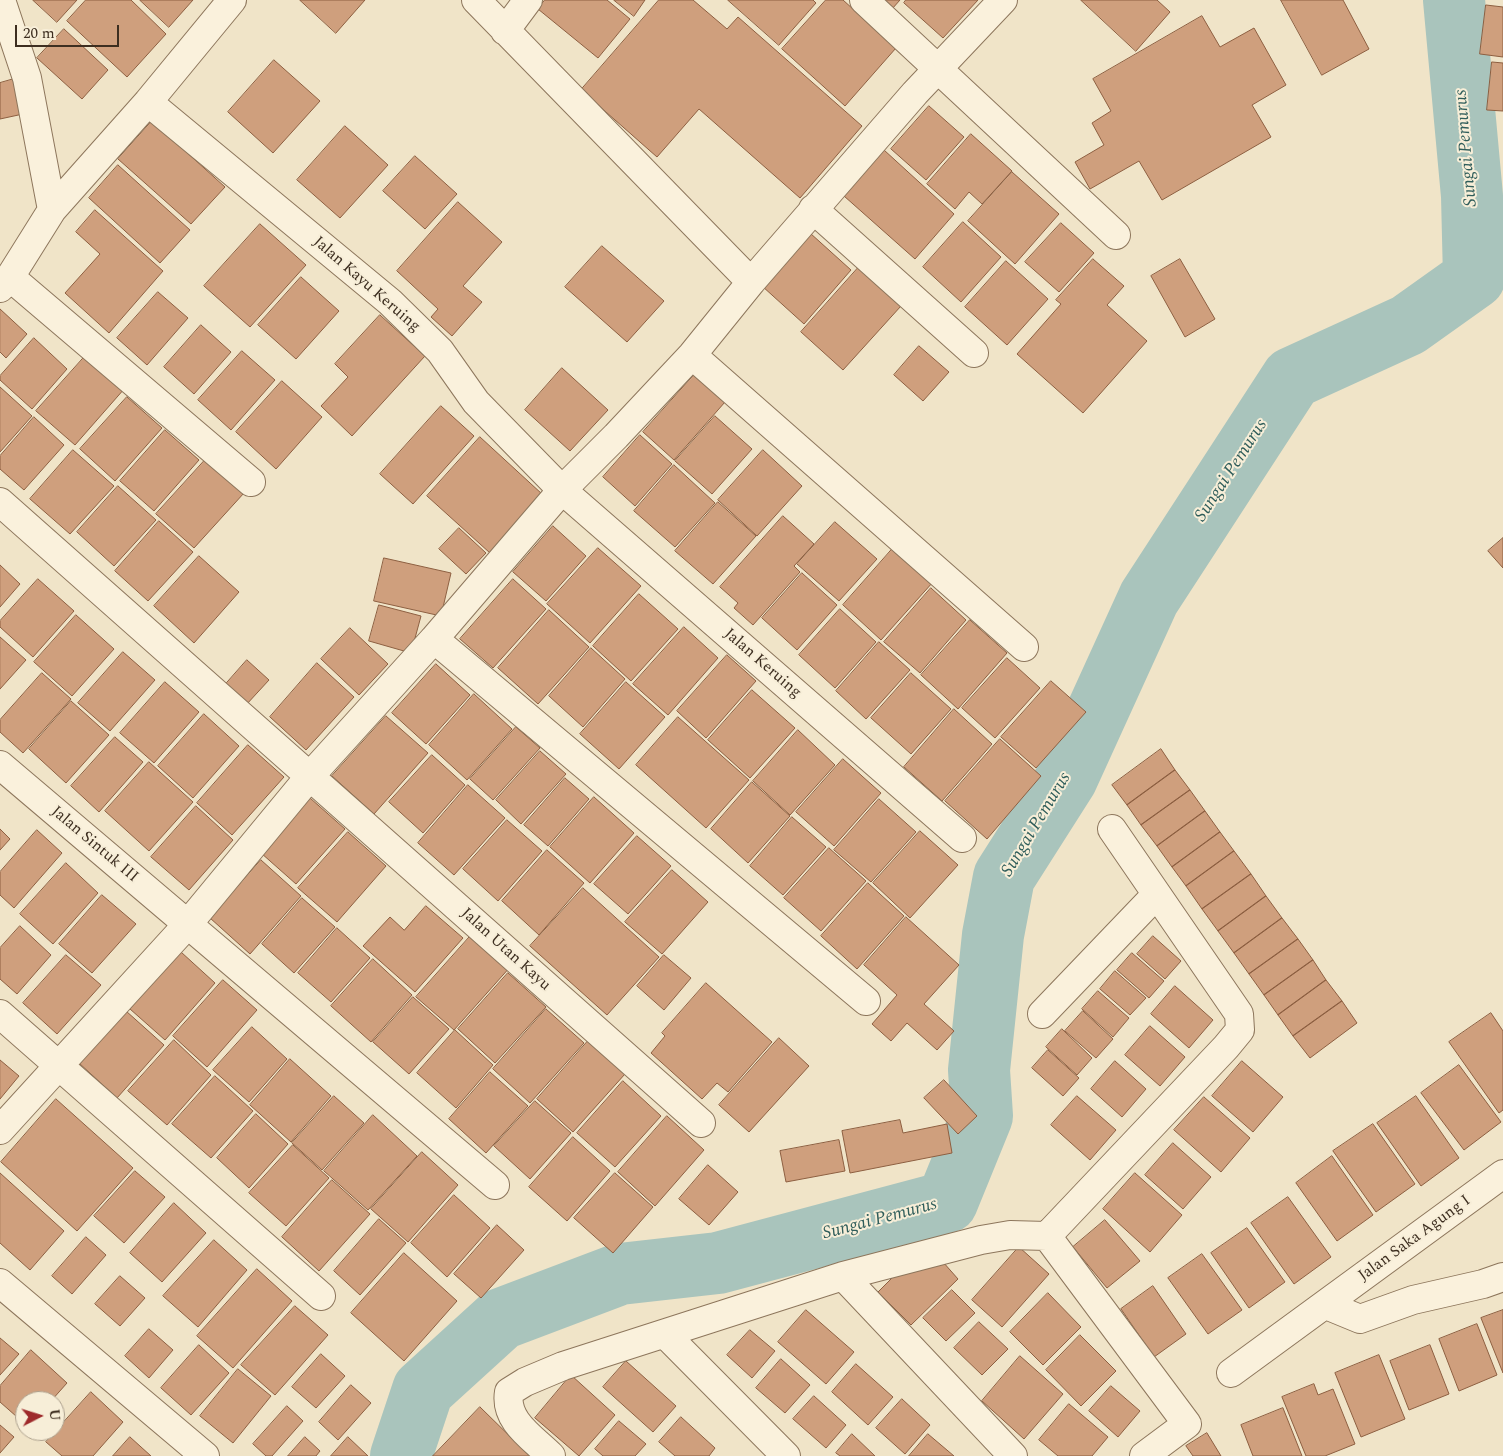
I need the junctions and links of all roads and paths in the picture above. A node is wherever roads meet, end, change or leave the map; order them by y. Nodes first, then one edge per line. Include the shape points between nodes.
1 (1, 0) edge
2 (232, 0) edge
3 (476, 0) edge
4 (528, 0) edge
5 (864, 0) edge
6 (1003, 0) edge
7 (505, 31) junction
8 (940, 69) junction
9 (148, 102) junction
10 (813, 209) junction
11 (52, 210) junction
12 (1116, 235) dead end
13 (5, 282) edge
14 (751, 282) junction
15 (974, 353) dead end
16 (692, 355) junction
17 (251, 482) dead end
18 (562, 490) junction
19 (0, 502) edge
20 (434, 638) junction
21 (1024, 647) dead end
22 (0, 765) edge
23 (310, 776) junction
24 (1112, 829) dead end
25 (962, 838) dead end
26 (1156, 895) junction
27 (187, 925) junction
28 (866, 1001) dead end
29 (0, 1014) edge
30 (1042, 1014) dead end
31 (59, 1066) junction
32 (701, 1123) dead end
33 (0, 1130) edge
34 (1503, 1174) edge
35 (495, 1185) dead end
36 (1047, 1236) junction
37 (844, 1276) junction
38 (1503, 1277) edge
39 (0, 1283) edge
40 (321, 1296) dead end
41 (1326, 1305) junction
42 (665, 1334) junction
43 (1231, 1373) dead end
44 (205, 1456) edge
45 (551, 1456) edge
46 (786, 1456) edge
47 (1013, 1456) edge
48 (1144, 1456) edge

1 - 11 street via 27,78
2 - 9 street
3 - 7 street
4 - 7 street
5 - 8 street
6 - 8 street
7 - 14 street
8 - 10 street
8 - 12 street
9 - 11 street
9 - 18 street, Jalan Kayu Keruing via 390,302 440,351 476,402
10 - 14 street
10 - 15 street
11 - 13 street
13 - 17 street
14 - 16 street
16 - 18 street
16 - 21 street
18 - 20 street
18 - 25 street, Jalan Keruing
19 - 23 street, Jalan Utan Kayu
20 - 23 street
20 - 28 street
22 - 27 street, Jalan Sintuk III
23 - 27 street
23 - 32 street, Jalan Utan Kayu
24 - 26 street
26 - 30 street
26 - 36 street via 1239,1014 1240,1030
27 - 31 street
27 - 35 street, Jalan Sintuk III
29 - 31 street
31 - 33 street
31 - 40 street
34 - 41 street, Jalan Saka Agung I
36 - 37 street via 981,1240
36 - 48 street via 1187,1424
37 - 42 street
37 - 47 street
38 - 41 street via 1413,1300 1360,1319
39 - 44 street
41 - 43 street, Jalan Saka Agung I
42 - 45 street via 563,1366 509,1392 508,1403 514,1419
42 - 46 street

